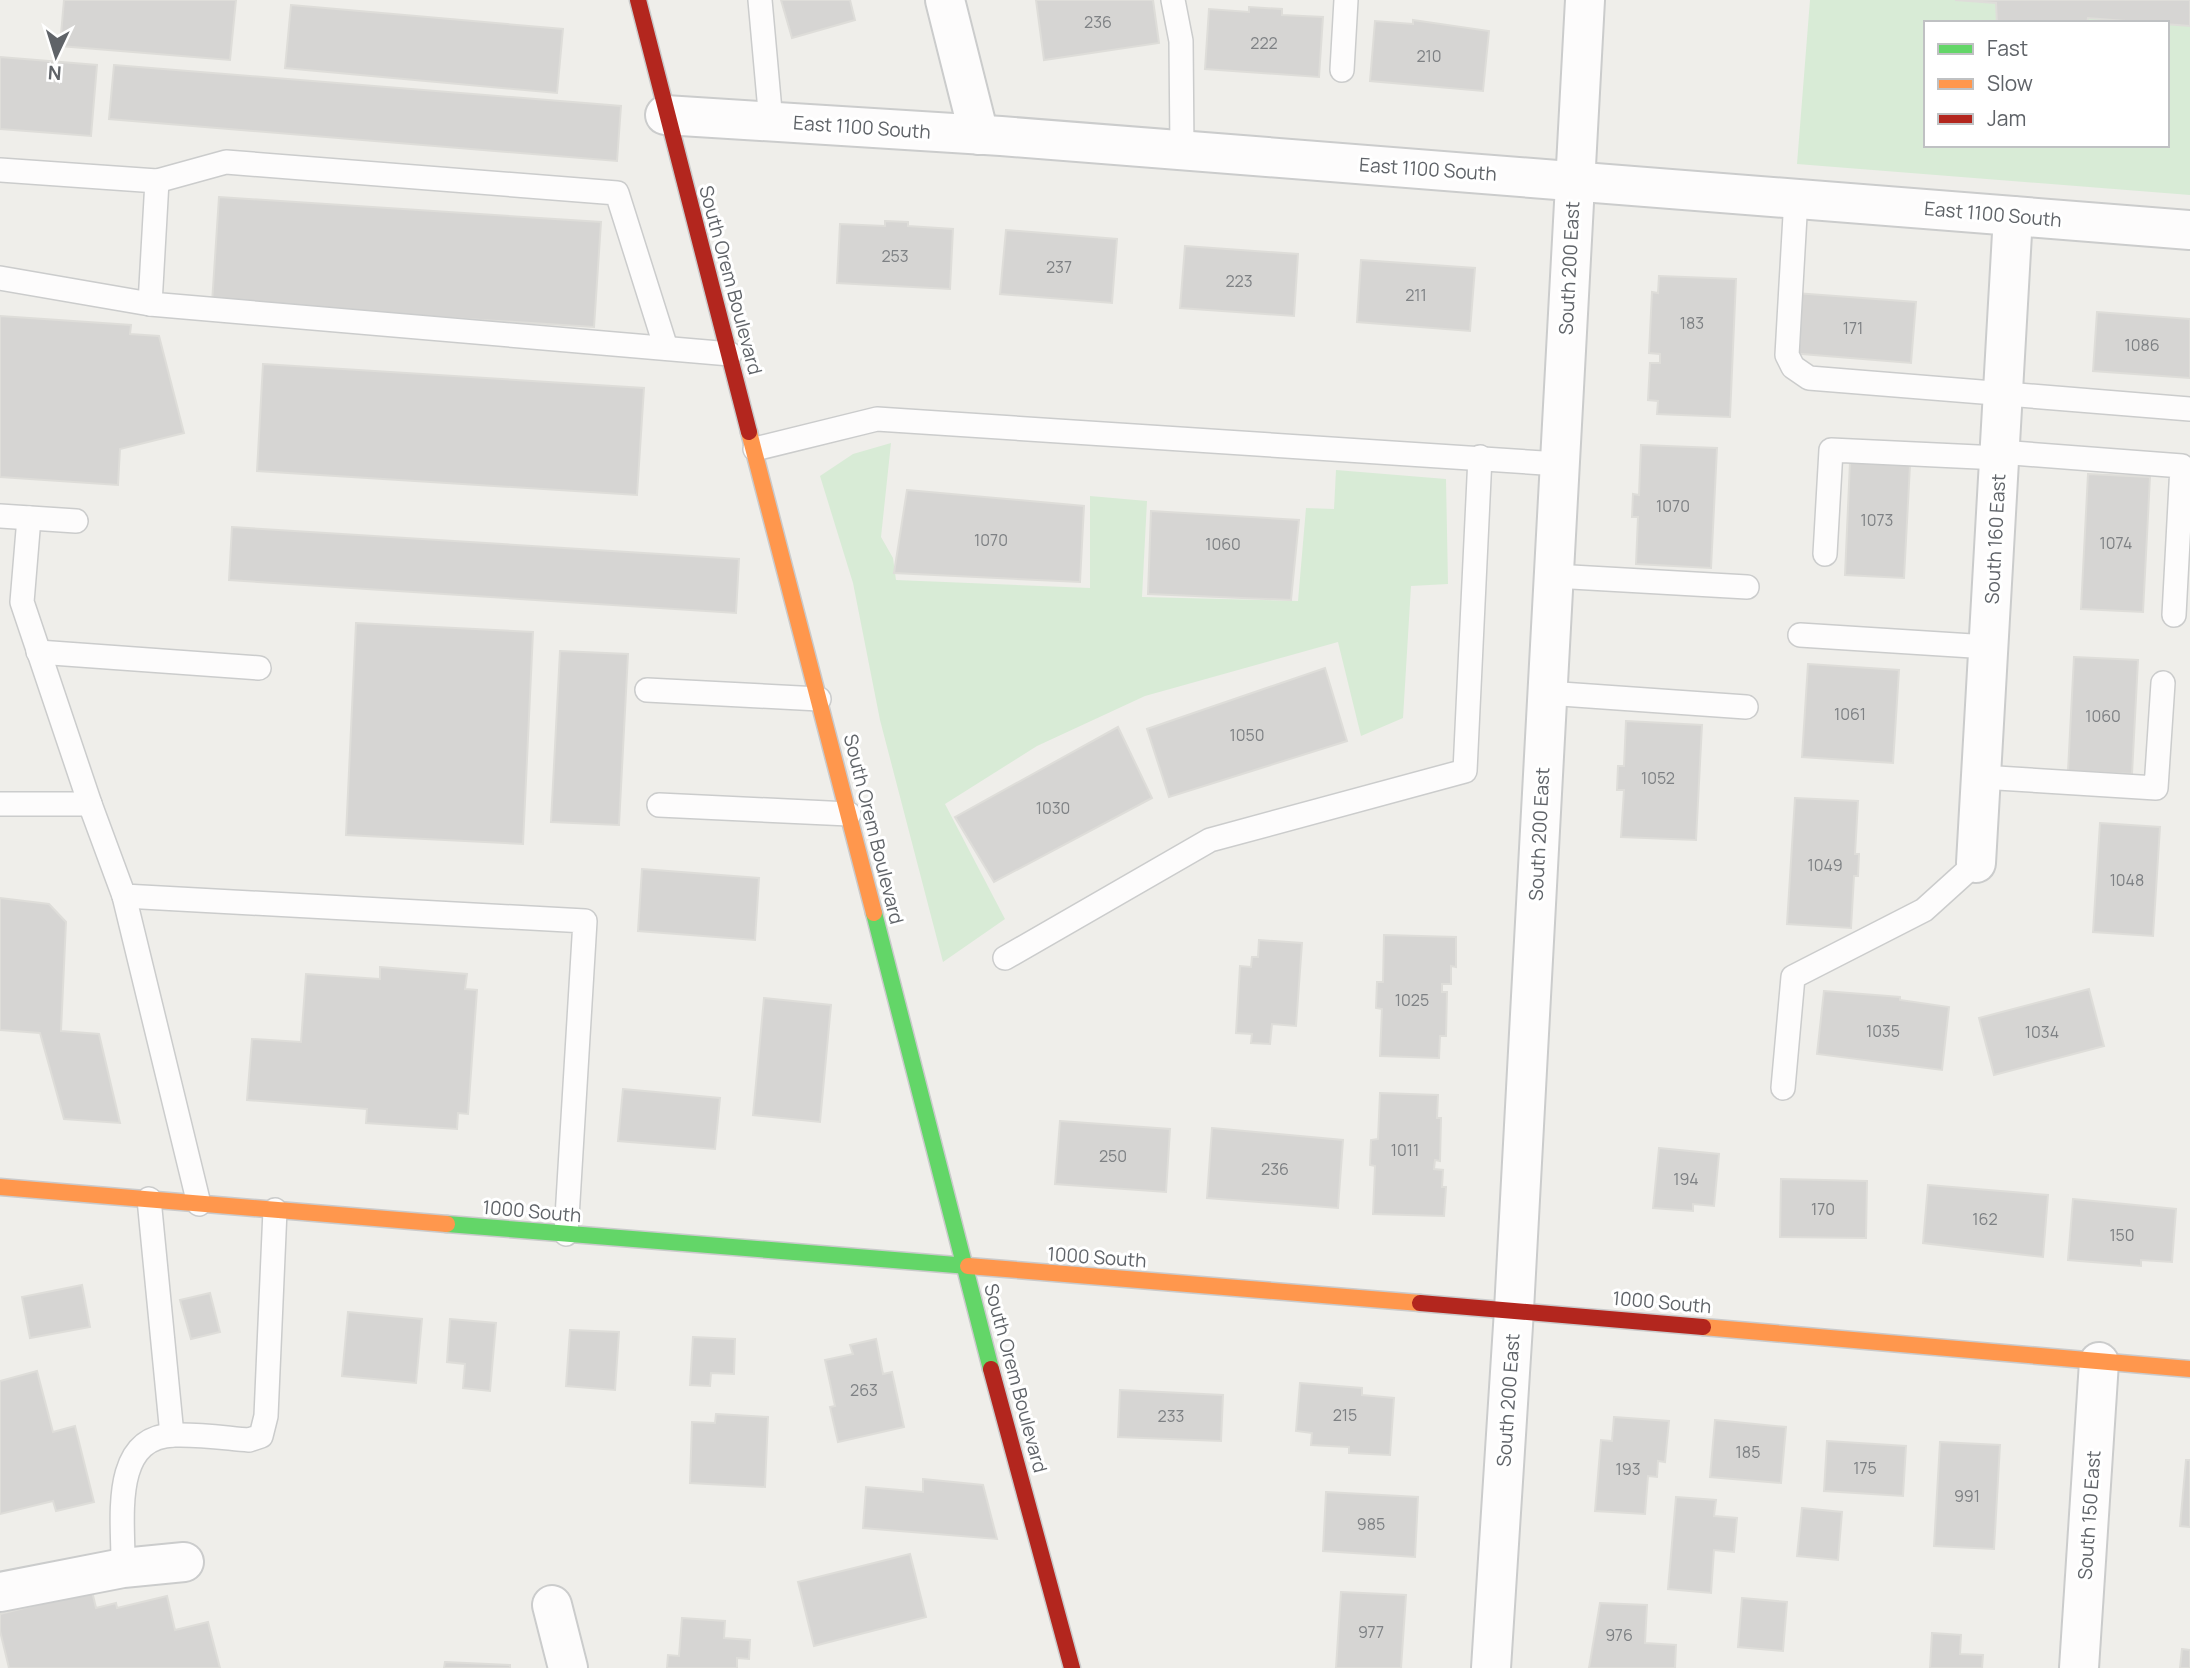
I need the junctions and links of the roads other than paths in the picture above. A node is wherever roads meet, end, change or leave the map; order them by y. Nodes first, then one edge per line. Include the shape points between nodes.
1 (638, 0) edge
2 (760, 0) edge
3 (945, 0) edge
4 (1173, 0) edge
5 (1346, 0) edge
6 (1585, 0) edge
7 (1342, 70) dead end
8 (665, 116) junction
9 (771, 122) junction
10 (979, 135) junction
11 (1182, 150) junction
12 (0, 170) edge
13 (1574, 180) junction
14 (157, 181) junction
15 (1796, 198) junction
16 (2013, 215) junction
17 (2190, 230) edge
18 (0, 278) edge
19 (150, 304) junction
20 (666, 348) junction
21 (730, 354) junction
22 (2003, 393) junction
23 (2190, 409) edge
24 (755, 449) junction
25 (1999, 455) junction
26 (1480, 457) junction
27 (1559, 464) junction
28 (0, 516) edge
29 (29, 518) junction
30 (76, 521) dead end
31 (1825, 554) dead end
32 (1554, 576) junction
33 (1747, 587) dead end
34 (2174, 615) dead end
35 (1800, 635) dead end
36 (1988, 647) junction
37 (38, 652) junction
38 (259, 668) dead end
39 (2162, 683) dead end
40 (647, 690) dead end
41 (1547, 693) junction
42 (819, 699) junction
43 (1746, 706) dead end
44 (1981, 777) junction
45 (0, 804) edge
46 (90, 804) junction
47 (659, 805) dead end
48 (849, 814) junction
49 (1976, 863) joint
50 (124, 896) junction
51 (1005, 958) dead end
52 (1783, 1088) dead end
53 (0, 1187) edge
54 (149, 1199) junction
55 (199, 1204) junction
56 (275, 1210) junction
57 (566, 1234) junction
58 (965, 1268) junction
59 (1514, 1310) junction
60 (2099, 1362) junction
61 (2190, 1369) edge
62 (172, 1435) junction
63 (184, 1562) dead end
64 (123, 1568) junction
65 (0, 1592) edge
66 (551, 1605) dead end
67 (568, 1668) edge
68 (1072, 1668) edge
69 (1491, 1668) edge
70 (2079, 1668) edge

1 - 8 street, South Orem Boulevard
2 - 9 lane
3 - 10 street
4 - 11 lane via 1181,41
5 - 7 lane
6 - 13 street, South 200 East
8 - 9 street, East 1100 South
8 - 21 street, South Orem Boulevard
9 - 10 street, East 1100 South
10 - 11 street, East 1100 South
11 - 13 street, East 1100 South
12 - 14 lane
13 - 15 street, East 1100 South
13 - 27 street, South 200 East
14 - 19 lane
14 - 20 lane via 226,162 617,194
15 - 16 street, East 1100 South
15 - 22 lane via 1787,355 1793,367 1809,378
16 - 17 street, East 1100 South
16 - 22 street, South 160 East
18 - 19 lane
19 - 20 lane
20 - 21 lane
21 - 24 street, South Orem Boulevard
22 - 23 lane
22 - 25 street, South 160 East
24 - 26 lane via 877,419
24 - 42 street, South Orem Boulevard
25 - 31 lane via 1831,450
25 - 34 lane via 2182,466
25 - 36 street, South 160 East
26 - 27 lane
26 - 51 lane via 1465,771 1210,840
27 - 32 street, South 200 East
28 - 29 lane
29 - 30 lane
29 - 37 lane via 22,602
32 - 33 lane
32 - 41 street, South 200 East
35 - 36 lane
36 - 44 street, South 160 East
37 - 38 lane
37 - 46 lane
39 - 44 lane via 2156,788
40 - 42 lane
41 - 43 lane
41 - 59 street, South 200 East
42 - 48 street, South Orem Boulevard
44 - 49 street, South 160 East
45 - 46 lane
46 - 50 lane
47 - 48 lane
48 - 58 street, South Orem Boulevard
49 - 52 lane via 1924,910 1793,977
50 - 55 lane
50 - 57 lane via 584,920
53 - 54 street, 1000 South
54 - 55 street, 1000 South
54 - 62 lane
55 - 56 street, 1000 South
56 - 57 street, 1000 South
56 - 62 lane via 266,1416 261,1436 249,1440
57 - 58 street, 1000 South
58 - 59 street, 1000 South
58 - 68 street, South Orem Boulevard
59 - 60 street, 1000 South
59 - 69 street, South 200 East
60 - 61 street, 1000 South
60 - 70 street, South 150 East
62 - 64 lane via 134,1452 124,1478
63 - 64 street
64 - 65 street
66 - 67 street

